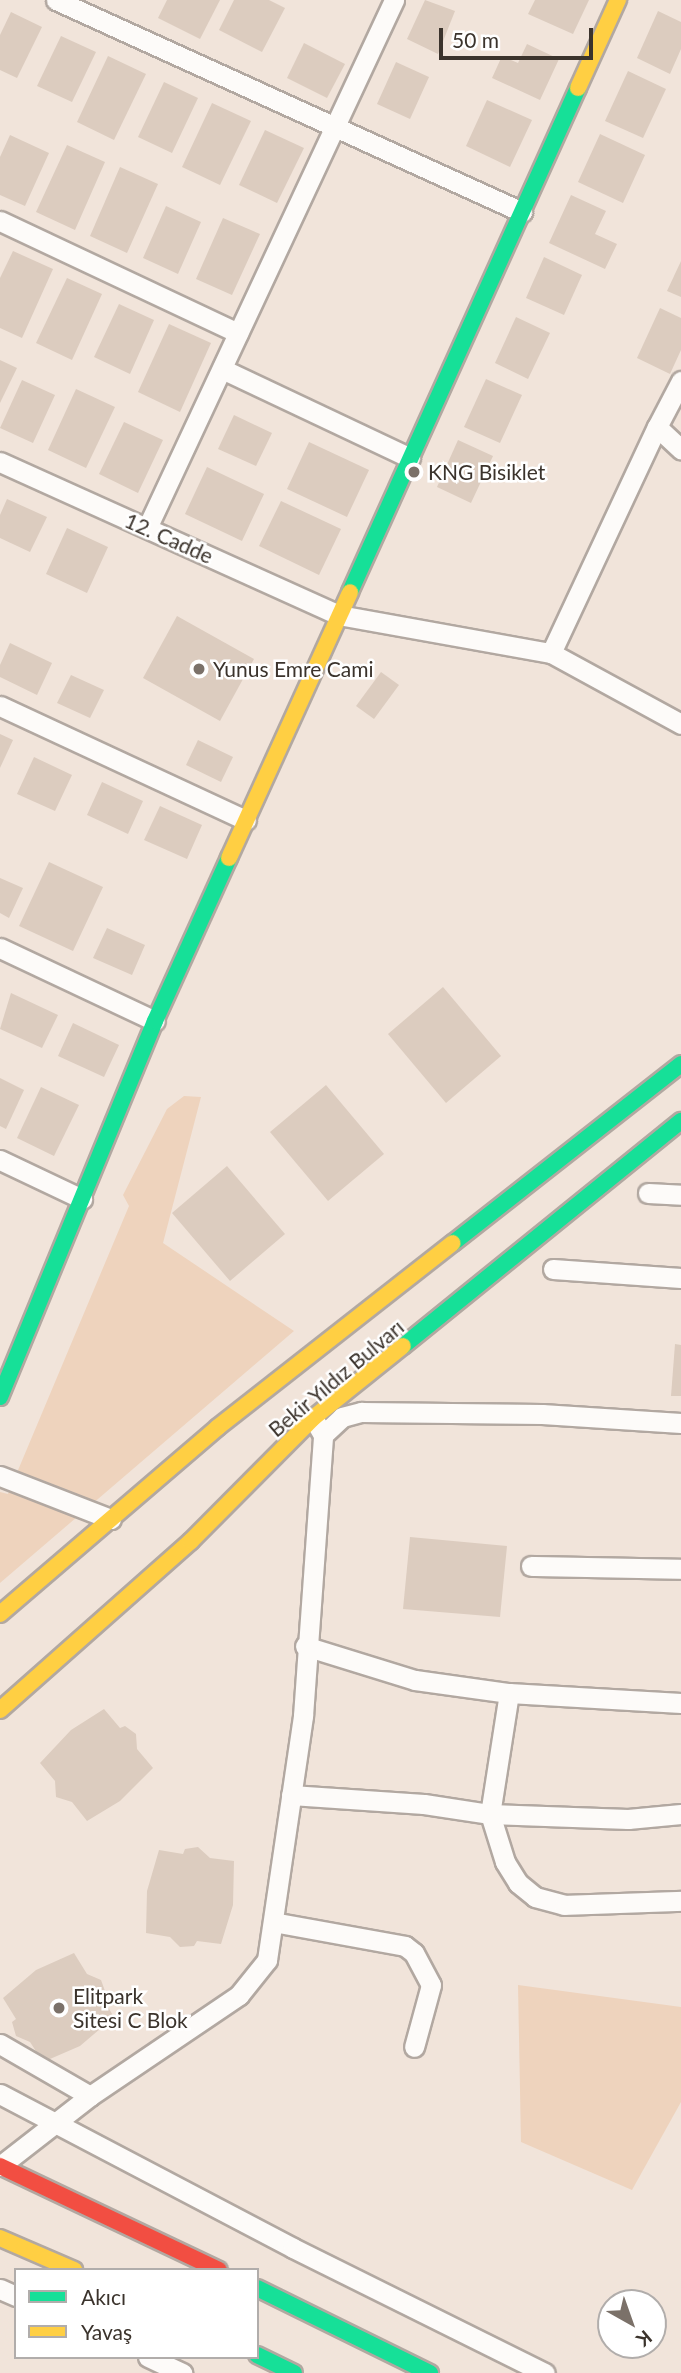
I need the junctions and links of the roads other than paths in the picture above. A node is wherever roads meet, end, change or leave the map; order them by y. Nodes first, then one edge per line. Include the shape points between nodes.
1 (56, 0) edge
2 (394, 0) edge
3 (618, 0) edge
4 (334, 127) junction
5 (522, 212) junction
6 (0, 221) edge
7 (238, 332) junction
8 (222, 369) junction
9 (681, 381) edge
10 (657, 426) junction
11 (681, 449) edge
12 (410, 458) junction
13 (0, 462) edge
14 (147, 528) junction
15 (339, 615) junction
16 (551, 653) junction
17 (0, 706) edge
18 (681, 724) edge
19 (246, 820) junction
20 (0, 948) edge
21 (155, 1021) junction
22 (681, 1064) edge
23 (681, 1121) edge
24 (0, 1160) edge
25 (648, 1193) dead end
26 (681, 1195) edge
27 (82, 1199) junction
28 (553, 1269) dead end
29 (681, 1278) edge
30 (0, 1397) edge
31 (681, 1423) edge
32 (318, 1427) junction
33 (0, 1476) edge
34 (111, 1519) junction
35 (531, 1566) dead end
36 (681, 1569) edge
37 (0, 1614) edge
38 (305, 1646) junction
39 (509, 1693) junction
40 (681, 1703) edge
41 (0, 1710) edge
42 (291, 1795) junction
43 (489, 1814) junction
44 (681, 1814) edge
45 (681, 1901) edge
46 (273, 1922) junction
47 (0, 2044) edge
48 (414, 2047) dead end
49 (0, 2094) edge
50 (90, 2096) junction
51 (53, 2125) junction
52 (0, 2166) edge
53 (0, 2238) edge
54 (69, 2268) edge
55 (215, 2268) edge
56 (259, 2289) edge
57 (259, 2356) edge
58 (152, 2359) edge
59 (182, 2373) edge
60 (294, 2373) edge
61 (430, 2373) edge
62 (545, 2373) edge

1 - 4 street
2 - 4 street
3 - 5 main road
4 - 5 street
4 - 7 street
5 - 12 main road
6 - 7 street
7 - 8 street
8 - 12 street
8 - 14 street
9 - 10 street
10 - 11 street
10 - 16 street
12 - 15 main road
13 - 14 street, 12. Cadde
14 - 15 street, 12. Cadde
15 - 16 street, 12. Cadde
15 - 19 main road
16 - 18 street, 12. Cadde
17 - 19 street
19 - 21 main road
20 - 21 street
21 - 27 main road
22 - 34 main road, Bekir Yıldız Bulvarı via 218,1427
23 - 32 main road, Bekir Yıldız Bulvarı
24 - 27 street
25 - 26 street
27 - 30 main road
28 - 29 street
31 - 32 street via 542,1414 361,1412
32 - 38 street
32 - 41 main road, Bekir Yıldız Bulvarı
33 - 34 street
34 - 37 main road, Bekir Yıldız Bulvarı
35 - 36 street
38 - 39 street via 415,1680
38 - 42 street via 303,1716
39 - 40 street
39 - 43 street
42 - 43 street via 424,1804
42 - 46 street
43 - 44 street via 628,1819
43 - 45 street via 512,1874 535,1897 564,1905
46 - 48 street via 405,1947 414,1953 431,1985
46 - 50 street via 267,1960 251,1984
47 - 50 street
49 - 51 street
50 - 51 street
51 - 52 street
51 - 62 street
52 - 55 main road
53 - 54 main road
56 - 61 main road
57 - 60 main road
58 - 59 street

